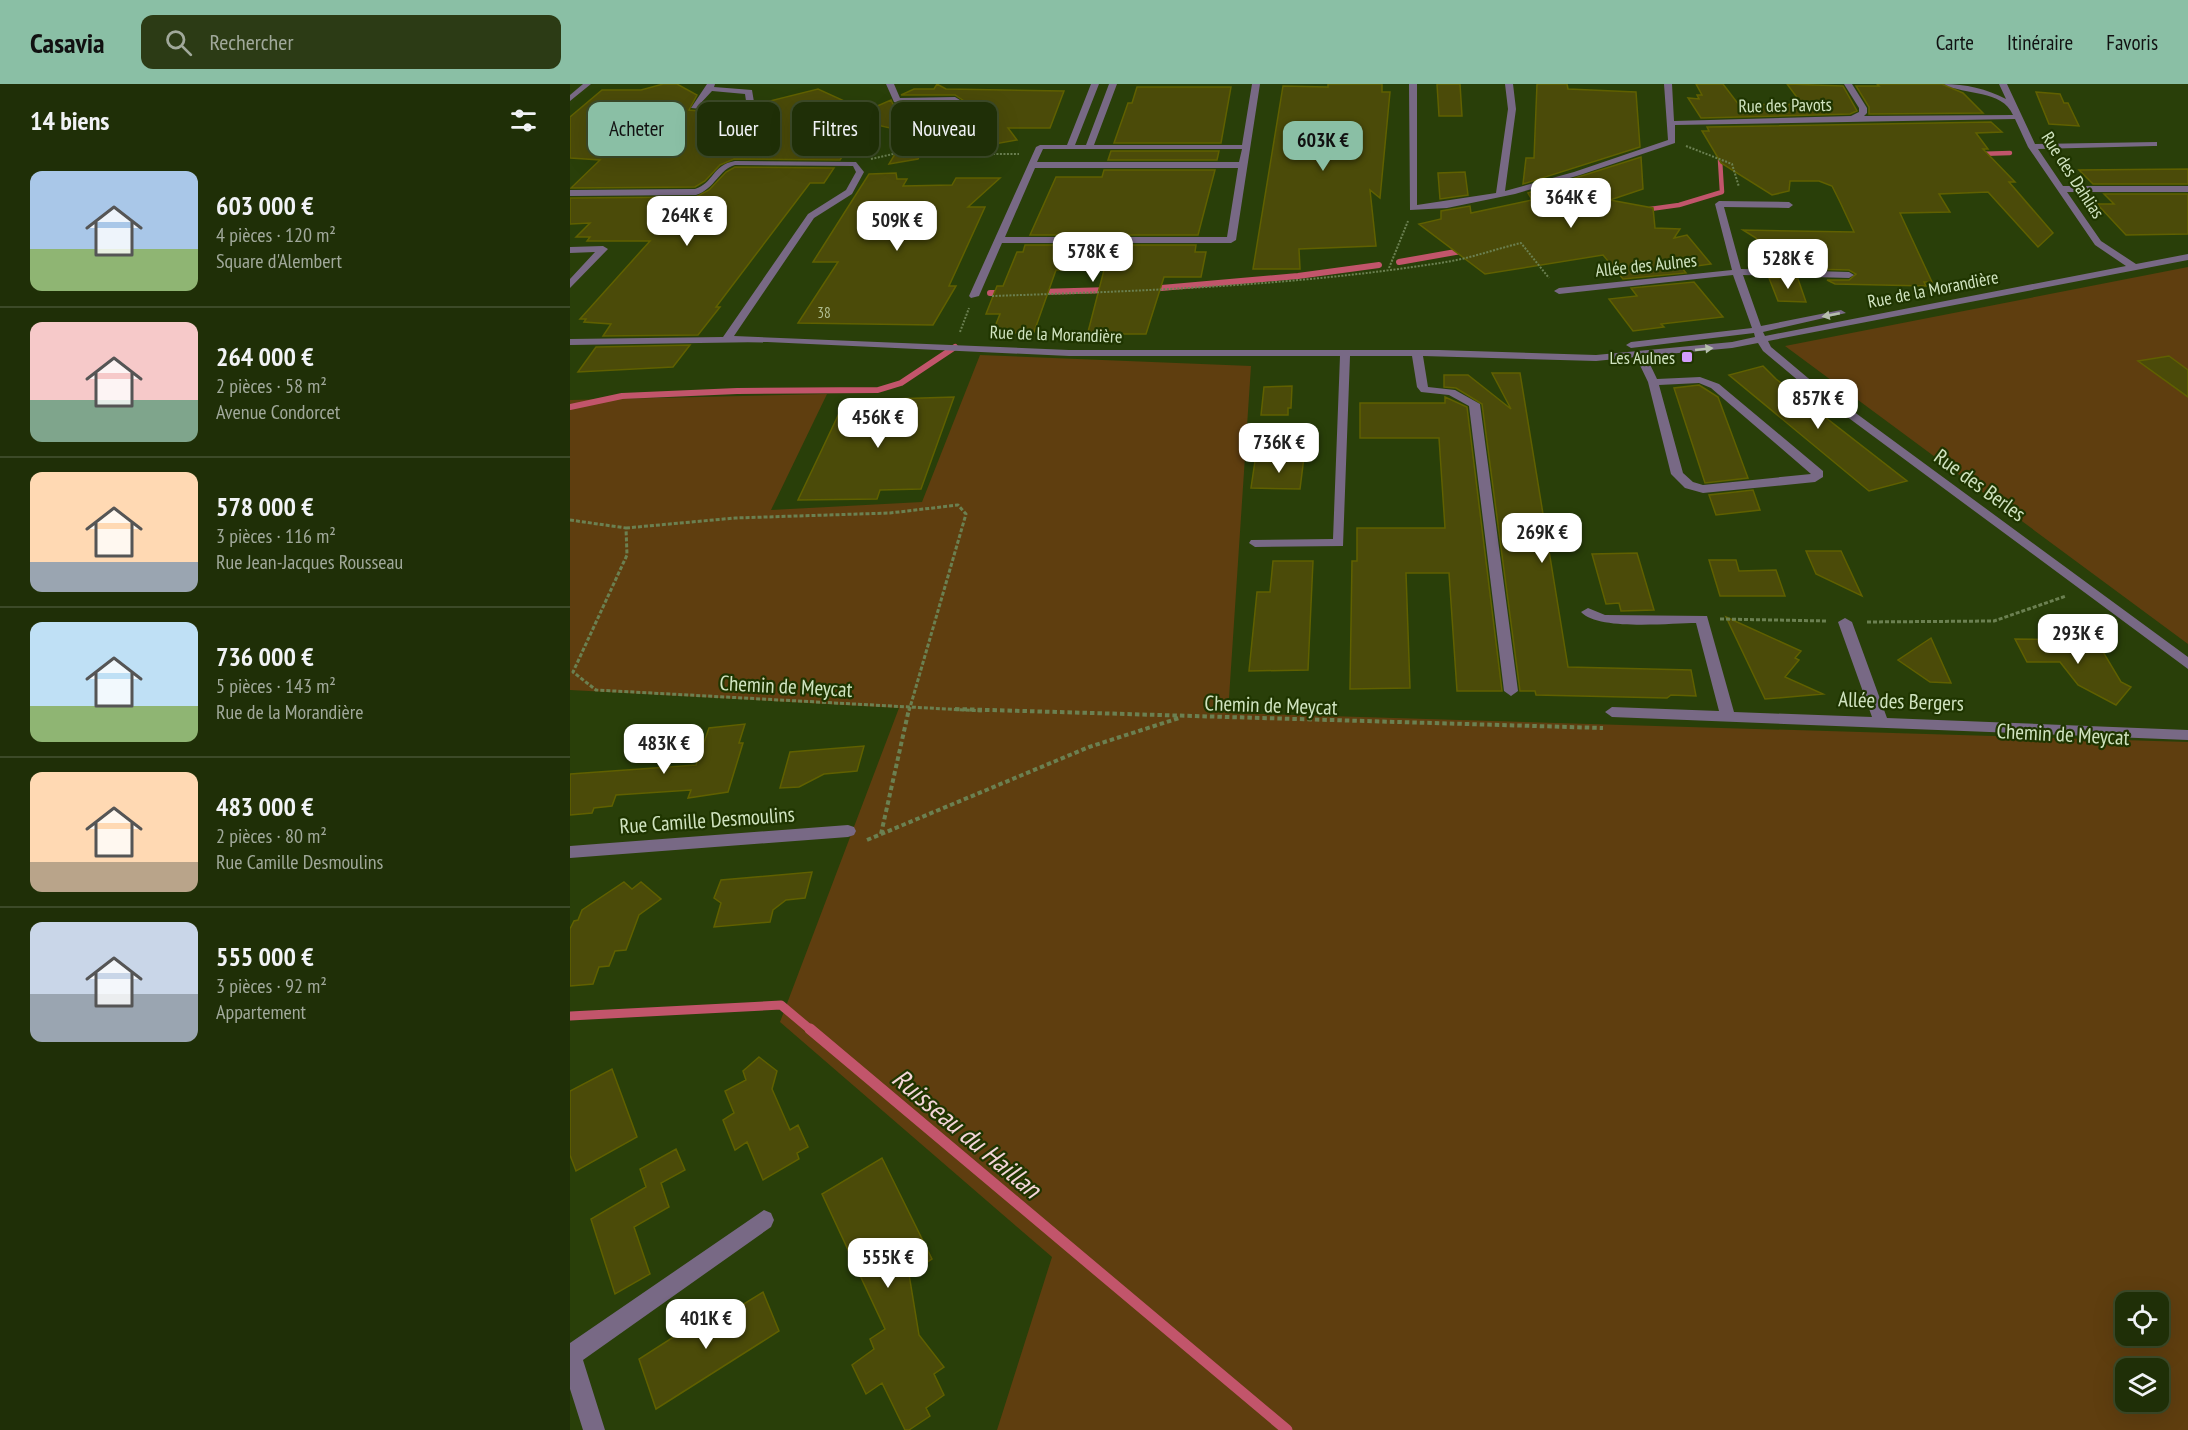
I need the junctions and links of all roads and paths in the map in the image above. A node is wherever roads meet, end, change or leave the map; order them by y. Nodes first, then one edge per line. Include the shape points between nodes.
1 (587, 84) edge
2 (890, 84) edge
3 (1095, 84) edge
4 (1113, 84) edge
5 (1256, 84) edge
6 (1413, 84) edge
7 (1509, 84) edge
8 (1668, 84) edge
9 (1848, 84) edge
10 (1948, 84) edge
11 (2003, 84) edge
12 (710, 86) edge
13 (570, 99) edge
14 (897, 100) junction
15 (2012, 105) junction
16 (2020, 117) junction
17 (1852, 118) junction
18 (1672, 123) junction
19 (1672, 141) junction
20 (2154, 144) dead end
21 (1070, 147) junction
22 (1089, 147) junction
23 (1246, 147) junction
24 (2032, 147) junction
25 (1038, 154) junction
26 (856, 164) junction
27 (1032, 165) junction
28 (1243, 165) junction
29 (2061, 189) junction
30 (2188, 189) edge
31 (570, 194) edge
32 (1500, 194) junction
33 (1744, 205) junction
34 (1789, 205) dead end
35 (1413, 208) junction
36 (1000, 240) junction
37 (2188, 249) edge
38 (570, 250) edge
39 (2188, 257) edge
40 (2124, 261) junction
41 (1389, 267) junction
42 (2134, 267) junction
43 (1737, 272) junction
44 (1848, 275) dead end
45 (570, 285) edge
46 (1559, 291) joint
47 (974, 296) junction
48 (1759, 335) junction
49 (726, 340) junction
50 (570, 342) edge
51 (955, 347) junction
52 (1344, 353) junction
53 (1417, 353) junction
54 (1541, 354) junction
55 (1640, 355) junction
56 (1653, 382) junction
57 (570, 520) edge
58 (626, 528) junction
59 (1255, 543) dead end
60 (2086, 588) junction
61 (1588, 612) dead end
62 (1702, 619) junction
63 (1845, 622) junction
64 (2188, 664) edge
65 (1511, 691) dead end
66 (911, 708) junction
67 (1611, 712) dead end
68 (1728, 716) junction
69 (1182, 717) junction
70 (1881, 721) junction
71 (1614, 729) dead end
72 (2188, 735) edge
73 (848, 831) joint
74 (881, 834) junction
75 (570, 852) edge
76 (764, 1220) dead end
77 (570, 1355) edge
78 (594, 1430) edge

1 - 13 street
2 - 14 street
3 - 21 street
4 - 22 street
5 - 23 street
6 - 35 street
7 - 32 street via 1512,110
8 - 18 street
9 - 17 street, Rue des Pavots via 1863,108 1863,113
10 - 15 street via 1991,94
11 - 15 street, Rue des Dahlias
12 - 12 street via 694,106 729,109 750,102 749,92
14 - 14 street via 933,111 955,109 961,103 955,99
15 - 16 street, Rue des Dahlias
16 - 17 street
16 - 24 street, Rue des Dahlias
17 - 18 street, Rue des Pavots
18 - 19 street
19 - 32 street via 1555,183
19 - 33 path via 1732,164
20 - 24 street
21 - 22 street
21 - 25 street via 1040,147
22 - 23 street
23 - 28 street
24 - 29 street, Rue des Dahlias
25 - 26 path via 892,154
25 - 27 street
26 - 31 street via 735,163 725,165 705,189 696,192
26 - 49 street via 860,172 849,192 810,216
27 - 28 street
27 - 36 street
28 - 36 street via 1231,240
29 - 30 street
29 - 40 street, Rue des Dahlias via 2098,243
32 - 35 street via 1442,207
33 - 34 street
33 - 43 street via 1719,204
35 - 41 path
36 - 47 street
37 - 40 street, Rue de la Morandière
38 - 45 street via 603,249
39 - 42 street, Rue de la Morandière
40 - 42 street, Rue des Dahlias
40 -> 48 street, Rue de la Morandière
41 - 46 path via 1448,262 1521,243
41 - 47 path via 1307,279 1146,291
42 - 48 street, Rue de la Morandière
43 - 44 street, Allée des Aulnes
43 - 46 street, Allée des Aulnes
43 - 48 street
47 - 51 path
48 - 54 street, Rue de la Morandière
55 -> 48 street, Rue de la Morandière via 1714,348
48 - 60 street, Rue des Berles via 1767,349 1804,380
49 - 50 street, Rue de la Morandière
49 - 51 street, Rue de la Morandière
51 - 52 street, Rue de la Morandière via 1069,352
52 - 53 street, Rue de la Morandière
52 - 59 street via 1339,543
53 - 54 street, Rue de la Morandière
53 - 65 street via 1425,390 1451,392 1474,404
54 - 55 street, Rue de la Morandière via 1596,358
55 - 56 street
56 - 56 street via 1700,380 1715,386 1819,474 1811,479 1703,489 1689,484 1677,474
57 - 58 path
58 - 66 path, Chemin de Meycat via 627,555 573,672 596,690
58 - 66 path via 735,518 890,513 958,505 966,514
60 - 63 path via 1994,621
60 - 64 street, Rue des Berles
61 - 62 street via 1602,619
62 - 63 path
62 - 68 street
63 - 70 street
66 - 69 path, Chemin de Meycat
66 - 74 path
67 - 68 street, Allée des Bergers
68 - 70 street, Allée des Bergers
69 - 71 path, Chemin de Meycat
69 - 74 path via 1089,747
70 - 72 street, Allée des Bergers
73 - 74 path via 846,843 862,842
73 - 75 street, Rue Camille Desmoulins
76 - 77 street
77 - 78 street

